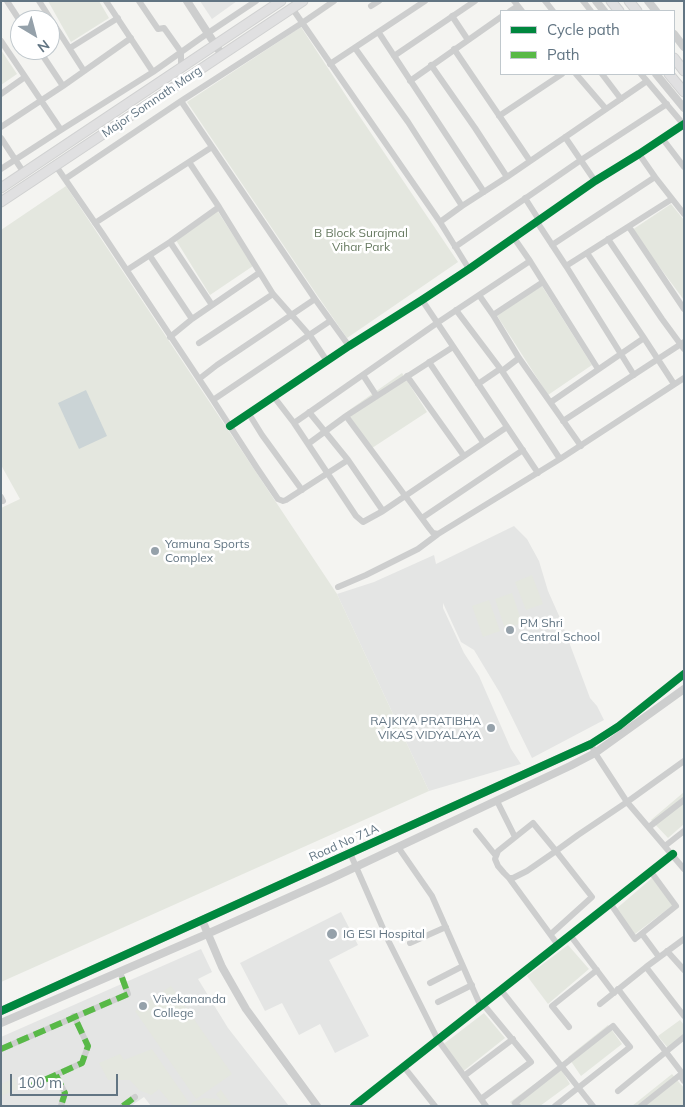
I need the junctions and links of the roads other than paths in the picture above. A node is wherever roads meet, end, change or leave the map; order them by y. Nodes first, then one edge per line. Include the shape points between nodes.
1 (39, 1) edge
2 (106, 1) edge
3 (139, 1) edge
4 (187, 1) edge
5 (256, 1) edge
6 (281, 1) edge
7 (303, 1) edge
8 (334, 1) edge
9 (379, 1) edge
10 (425, 1) edge
11 (475, 1) edge
12 (372, 6) dead end
13 (292, 8) junction
14 (452, 16) junction
15 (118, 18) junction
16 (500, 18) edge
17 (302, 23) junction
18 (208, 33) junction
19 (378, 33) junction
20 (675, 35) edge
21 (131, 38) junction
22 (468, 40) junction
23 (1, 41) edge
24 (216, 45) junction
25 (684, 47) edge
26 (70, 48) junction
27 (355, 48) junction
28 (454, 49) junction
29 (181, 52) junction
30 (222, 55) junction
31 (394, 56) junction
32 (675, 59) edge
33 (46, 60) edge
34 (330, 64) junction
35 (431, 65) junction
36 (181, 68) junction
37 (84, 71) junction
38 (684, 71) edge
39 (153, 72) junction
40 (560, 75) edge
41 (577, 75) edge
42 (603, 75) edge
43 (642, 75) edge
44 (657, 75) edge
45 (670, 75) edge
46 (26, 77) junction
47 (410, 81) junction
48 (647, 81) junction
49 (63, 86) junction
50 (684, 92) edge
51 (1, 94) edge
52 (621, 99) junction
53 (40, 101) junction
54 (181, 101) junction
55 (667, 104) junction
56 (684, 108) edge
57 (606, 109) junction
58 (498, 116) junction
59 (684, 124) edge
60 (1, 127) edge
61 (61, 130) junction
62 (565, 137) junction
63 (1, 138) edge
64 (662, 138) junction
65 (212, 147) junction
66 (639, 154) junction
67 (16, 160) junction
68 (581, 160) junction
69 (530, 161) junction
70 (189, 162) junction
71 (56, 166) junction
72 (684, 167) edge
73 (1, 169) edge
74 (24, 173) junction
75 (507, 177) junction
76 (655, 177) junction
77 (65, 179) junction
78 (595, 181) junction
79 (5, 186) edge
80 (484, 192) junction
81 (16, 193) junction
82 (525, 198) junction
83 (672, 199) junction
84 (1, 202) edge
85 (462, 206) junction
86 (220, 207) junction
87 (684, 214) edge
88 (539, 220) junction
89 (440, 222) junction
90 (95, 223) junction
91 (629, 226) junction
92 (514, 238) junction
93 (608, 239) junction
94 (170, 242) junction
95 (552, 245) junction
96 (455, 246) junction
97 (587, 253) junction
98 (150, 256) junction
99 (530, 262) junction
100 (566, 266) junction
101 (469, 269) junction
102 (127, 270) junction
103 (259, 273) junction
104 (543, 282) junction
105 (273, 294) junction
106 (479, 296) junction
107 (314, 299) junction
108 (422, 300) junction
109 (212, 305) junction
110 (684, 308) edge
111 (456, 310) junction
112 (493, 315) junction
113 (291, 316) junction
114 (192, 318) junction
115 (330, 321) junction
116 (437, 323) junction
117 (308, 335) junction
118 (170, 337) junction
119 (644, 338) junction
120 (199, 343) dead end
121 (683, 345) edge
122 (349, 346) junction
123 (453, 347) junction
124 (621, 354) junction
125 (520, 358) junction
126 (658, 359) junction
127 (327, 362) junction
128 (429, 362) junction
129 (598, 369) junction
130 (501, 370) junction
131 (363, 375) junction
132 (634, 375) junction
133 (407, 376) junction
134 (684, 378) edge
135 (199, 379) junction
136 (478, 384) junction
137 (674, 384) junction
138 (376, 395) junction
139 (274, 397) junction
140 (213, 400) junction
141 (551, 402) junction
142 (310, 412) junction
143 (249, 414) junction
144 (346, 416) junction
145 (563, 421) junction
146 (294, 423) junction
147 (230, 426) junction
148 (507, 427) junction
149 (326, 431) junction
150 (483, 442) junction
151 (308, 444) junction
152 (581, 446) junction
153 (523, 450) junction
154 (464, 456) junction
155 (560, 459) junction
156 (348, 460) junction
157 (538, 472) junction
158 (327, 474) junction
159 (302, 490) junction
160 (404, 496) junction
161 (383, 510) junction
162 (422, 518) junction
163 (438, 534) junction
164 (338, 586) dead end
165 (684, 674) edge
166 (684, 689) edge
167 (591, 744) junction
168 (595, 754) junction
169 (684, 761) edge
170 (684, 800) edge
171 (497, 801) junction
172 (627, 802) junction
173 (649, 827) junction
174 (476, 831) dead end
175 (684, 831) edge
176 (516, 837) junction
177 (665, 846) junction
178 (398, 848) junction
179 (556, 851) junction
180 (350, 853) junction
181 (673, 854) junction
182 (496, 856) junction
183 (356, 866) junction
184 (684, 869) edge
185 (651, 872) junction
186 (509, 878) junction
187 (610, 903) junction
188 (202, 920) junction
189 (446, 927) junction
190 (207, 934) junction
191 (551, 934) junction
192 (642, 934) junction
193 (570, 935) junction
194 (684, 939) edge
195 (410, 943) dead end
196 (558, 945) junction
197 (667, 951) junction
198 (659, 957) junction
199 (463, 966) junction
200 (646, 967) junction
201 (597, 970) junction
202 (684, 970) edge
203 (120, 972) junction
204 (430, 983) dead end
205 (472, 985) junction
206 (501, 990) junction
207 (616, 991) junction
208 (438, 1002) dead end
209 (600, 1004) dead end
210 (482, 1006) junction
211 (1, 1011) edge
212 (74, 1016) junction
213 (684, 1016) edge
214 (1, 1023) edge
215 (569, 1026) dead end
216 (684, 1037) edge
217 (513, 1039) junction
218 (438, 1040) junction
219 (1, 1049) edge
220 (667, 1052) junction
221 (561, 1066) junction
222 (404, 1067) junction
223 (56, 1075) junction
224 (464, 1076) junction
225 (682, 1078) edge
226 (29, 1086) dead end
227 (578, 1087) junction
228 (618, 1091) dead end
229 (135, 1097) dead end
230 (482, 1103) edge
231 (358, 1104) edge
232 (431, 1104) edge
233 (61, 1106) edge
234 (123, 1106) edge
235 (318, 1106) edge
236 (518, 1106) edge
237 (555, 1106) edge
238 (593, 1106) edge
239 (641, 1106) edge

1 - 26 street
2 - 15 street
3 - 29 street via 158,29 164,28
4 - 18 street
5 - 18 street
6 - 24 main road, Major Somnath Marg
7 - 13 main road, Major Somnath Marg
8 - 17 street
9 - 12 street
10 - 19 street
11 - 14 street
13 - 17 street
13 - 30 main road, Major Somnath Marg
14 - 22 street
14 - 31 street
15 - 21 street
15 - 26 street
16 - 22 street
17 - 34 street
17 - 54 street
18 - 24 street
18 - 29 street
19 - 27 street
19 - 31 street
20 - 25 street
21 - 37 street
21 - 39 street
22 - 28 street
23 - 46 street
24 - 30 street
24 - 36 main road, Major Somnath Marg
26 - 37 street
27 - 34 street
27 - 85 street
28 - 35 street
28 - 58 street
29 - 36 street
29 - 39 street
30 - 71 main road, Major Somnath Marg
31 - 47 street
32 - 38 main road
33 - 49 street
34 - 89 street
35 - 47 street
35 - 75 street
36 - 74 main road, Major Somnath Marg
37 - 49 street
39 - 61 street
40 - 58 street
41 - 57 street
42 - 52 street
43 - 48 street
44 - 56 street
45 - 50 main road
46 - 51 street
46 - 53 street
47 - 80 street
48 - 52 street
48 - 55 street
49 - 53 street
52 - 57 street
53 - 60 street
53 - 61 street
54 - 65 street
54 - 77 street
55 - 59 street
55 - 68 street
57 - 62 street
58 - 69 street
59 - 64 street
61 - 67 street
62 - 68 street
62 - 69 street
63 - 67 street
64 - 66 street
64 - 72 street
65 - 70 street
65 - 107 street
66 - 76 street
66 - 78 street
67 - 73 street
67 - 74 street
68 - 78 street
68 - 82 street
69 - 75 street
70 - 86 street
70 - 90 street
71 - 77 street
71 - 81 main road, Major Somnath Marg
74 - 79 main road, Major Somnath Marg
75 - 80 street
76 - 83 street
76 - 95 street
77 - 90 street
78 - 88 street
79 - 81 main road
80 - 85 street
81 - 84 main road, Major Somnath Marg
82 - 88 street
82 - 96 street
83 - 87 street
83 - 91 street
85 - 89 street
86 - 94 street
86 - 103 street
88 - 92 street
88 - 95 street
89 - 96 street
90 - 102 street
91 - 93 street
91 - 110 street
92 - 99 street
92 - 101 street
93 - 97 street
93 - 121 street
94 - 98 street
94 - 109 street
95 - 100 street
96 - 101 street
97 - 100 street
97 - 119 street
98 - 102 street
98 - 114 street
99 - 104 street
99 - 106 street
100 - 124 street
101 - 108 street
102 - 118 street
103 - 105 street
103 - 109 street
104 - 112 street
104 - 129 street
105 - 113 street
105 - 120 street
106 - 111 street
106 - 112 street
107 - 113 street
107 - 115 street
108 - 116 street
108 - 122 street
109 - 114 street
111 - 116 street
111 - 130 street
112 - 125 street
113 - 117 street
113 - 135 street
114 - 118 street
115 - 117 street
115 - 122 street
116 - 123 street
116 - 131 street
117 - 127 street
117 - 140 street
118 - 135 street
119 - 124 street
119 - 126 street
121 - 126 street
122 - 127 street
123 - 128 street
123 - 136 street
124 - 129 street
124 - 132 street
125 - 130 street
125 - 141 street
126 - 132 street
126 - 137 street
127 - 139 street
128 - 133 street
128 - 150 street
129 - 141 street
130 - 136 street
130 - 155 street
131 - 138 street
131 - 142 street
132 - 145 street
133 - 138 street
133 - 154 street
134 - 137 street
135 - 140 street
136 - 148 street
137 - 152 street
138 - 144 street
139 - 143 street
139 - 146 street
140 - 147 street
141 - 145 street
142 - 146 street
142 - 149 street
143 - 147 street
143 - 159 street
144 - 149 street
144 - 160 street
145 - 152 street
146 - 151 street
147 - 159 street via 278,499 286,500
148 - 150 street
148 - 153 street
149 - 151 street
149 - 156 street
150 - 154 street
151 - 158 street
152 - 155 street
153 - 157 street
153 - 162 street
154 - 160 street
155 - 157 street
156 - 158 street
156 - 161 street
157 - 163 street
158 - 159 street
158 - 161 street via 363,522
160 - 161 street
160 - 162 street
162 - 163 street via 433,533
163 - 164 street via 418,549
165 - 167 street, Road No 71A
166 - 168 street
167 - 168 street
167 - 180 street, Road No 71A
168 - 171 street
168 - 172 street
169 - 172 street
170 - 173 street
171 - 176 street
171 - 178 street
172 - 173 street
172 - 179 street
173 - 177 street
174 - 182 street
175 - 177 street
176 - 179 street via 533,823
176 - 182 street
177 - 181 street
178 - 183 street
178 - 189 street via 432,896
179 - 186 street via 527,871
179 - 191 street via 592,897
180 - 183 street
180 - 188 street, Road No 71A
181 - 184 street
181 - 185 street
182 - 186 street via 498,866
183 - 190 street
183 - 218 street via 388,940
185 - 187 street
185 - 192 street via 676,906
186 - 191 street
187 - 192 street via 635,939
187 - 193 street
188 - 190 street
188 - 211 street, Road No 71A
189 - 195 street
189 - 199 street
190 - 203 street
190 - 235 street via 246,1009
191 - 196 street
192 - 198 street
193 - 196 street
193 - 201 street
194 - 197 street
196 - 206 street
197 - 198 street
197 - 202 street
198 - 200 street
199 - 204 street
199 - 205 street
200 - 207 street
200 - 213 street
201 - 207 street
201 - 215 street via 552,1006
203 - 212 street via 128,994
203 - 214 street
205 - 208 street
205 - 210 street
206 - 210 street
206 - 221 street
207 - 209 street
207 - 220 street
210 - 217 street
210 - 218 street
212 - 219 street
212 - 223 street via 88,1046 82,1063
216 - 220 street
217 - 224 street
217 - 230 street via 531,1062
218 - 222 street
218 - 224 street
220 - 225 street
220 - 228 street
221 - 227 street
221 - 227 street via 613,1026 630,1047
221 - 236 street via 515,1103
222 - 231 street
222 - 232 street
223 - 226 street
223 - 233 street via 65,1093
224 - 230 street
225 - 239 street
227 - 237 street
227 - 238 street
229 - 234 street

